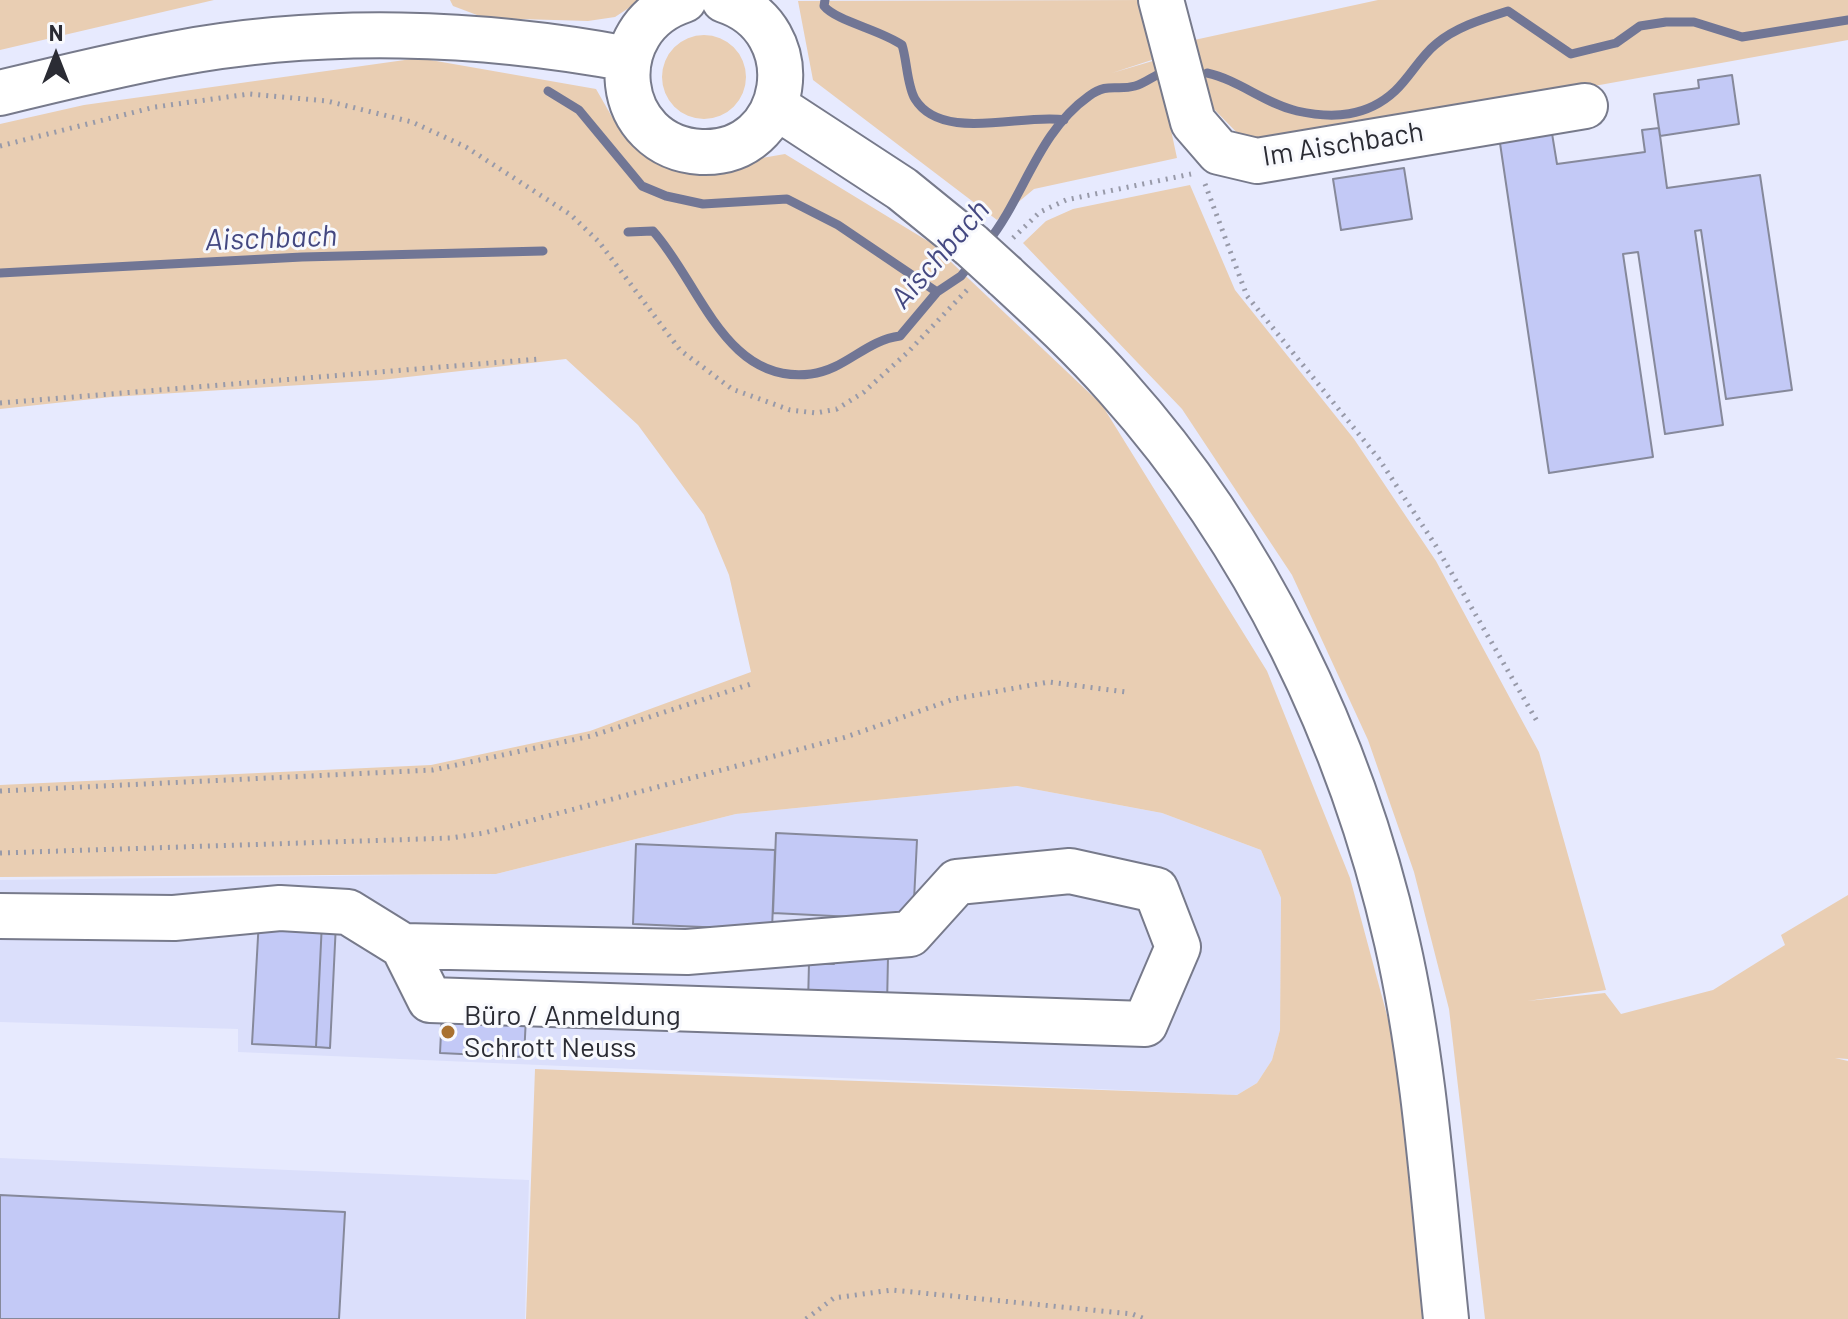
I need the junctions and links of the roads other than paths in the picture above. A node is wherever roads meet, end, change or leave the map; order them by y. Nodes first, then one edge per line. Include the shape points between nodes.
1 (684, 0) edge
2 (1161, 0) edge
3 (738, 2) edge
4 (628, 59) junction
5 (0, 93) edge
6 (775, 106) junction
7 (1585, 106) dead end
8 (0, 916) edge
9 (403, 946) junction
10 (1446, 1319) edge

1 - 4 main road via 649,20
2 - 7 main road, Im Aischbach via 1193,122 1219,152 1257,161
3 - 6 main road via 776,45 782,74
4 - 5 main road via 541,44 420,36 308,39 174,54
4 - 6 main road via 628,90 640,118 661,139 689,151 734,146 759,129
6 - 10 main road via 902,189 1075,341 1188,475 1297,656 1338,748 1397,943 1416,1051
8 - 9 main road via 174,918 280,908 348,912
9 - 9 main road via 687,952 910,934 957,882 1070,871 1156,890 1178,947 1145,1024 430,1000

